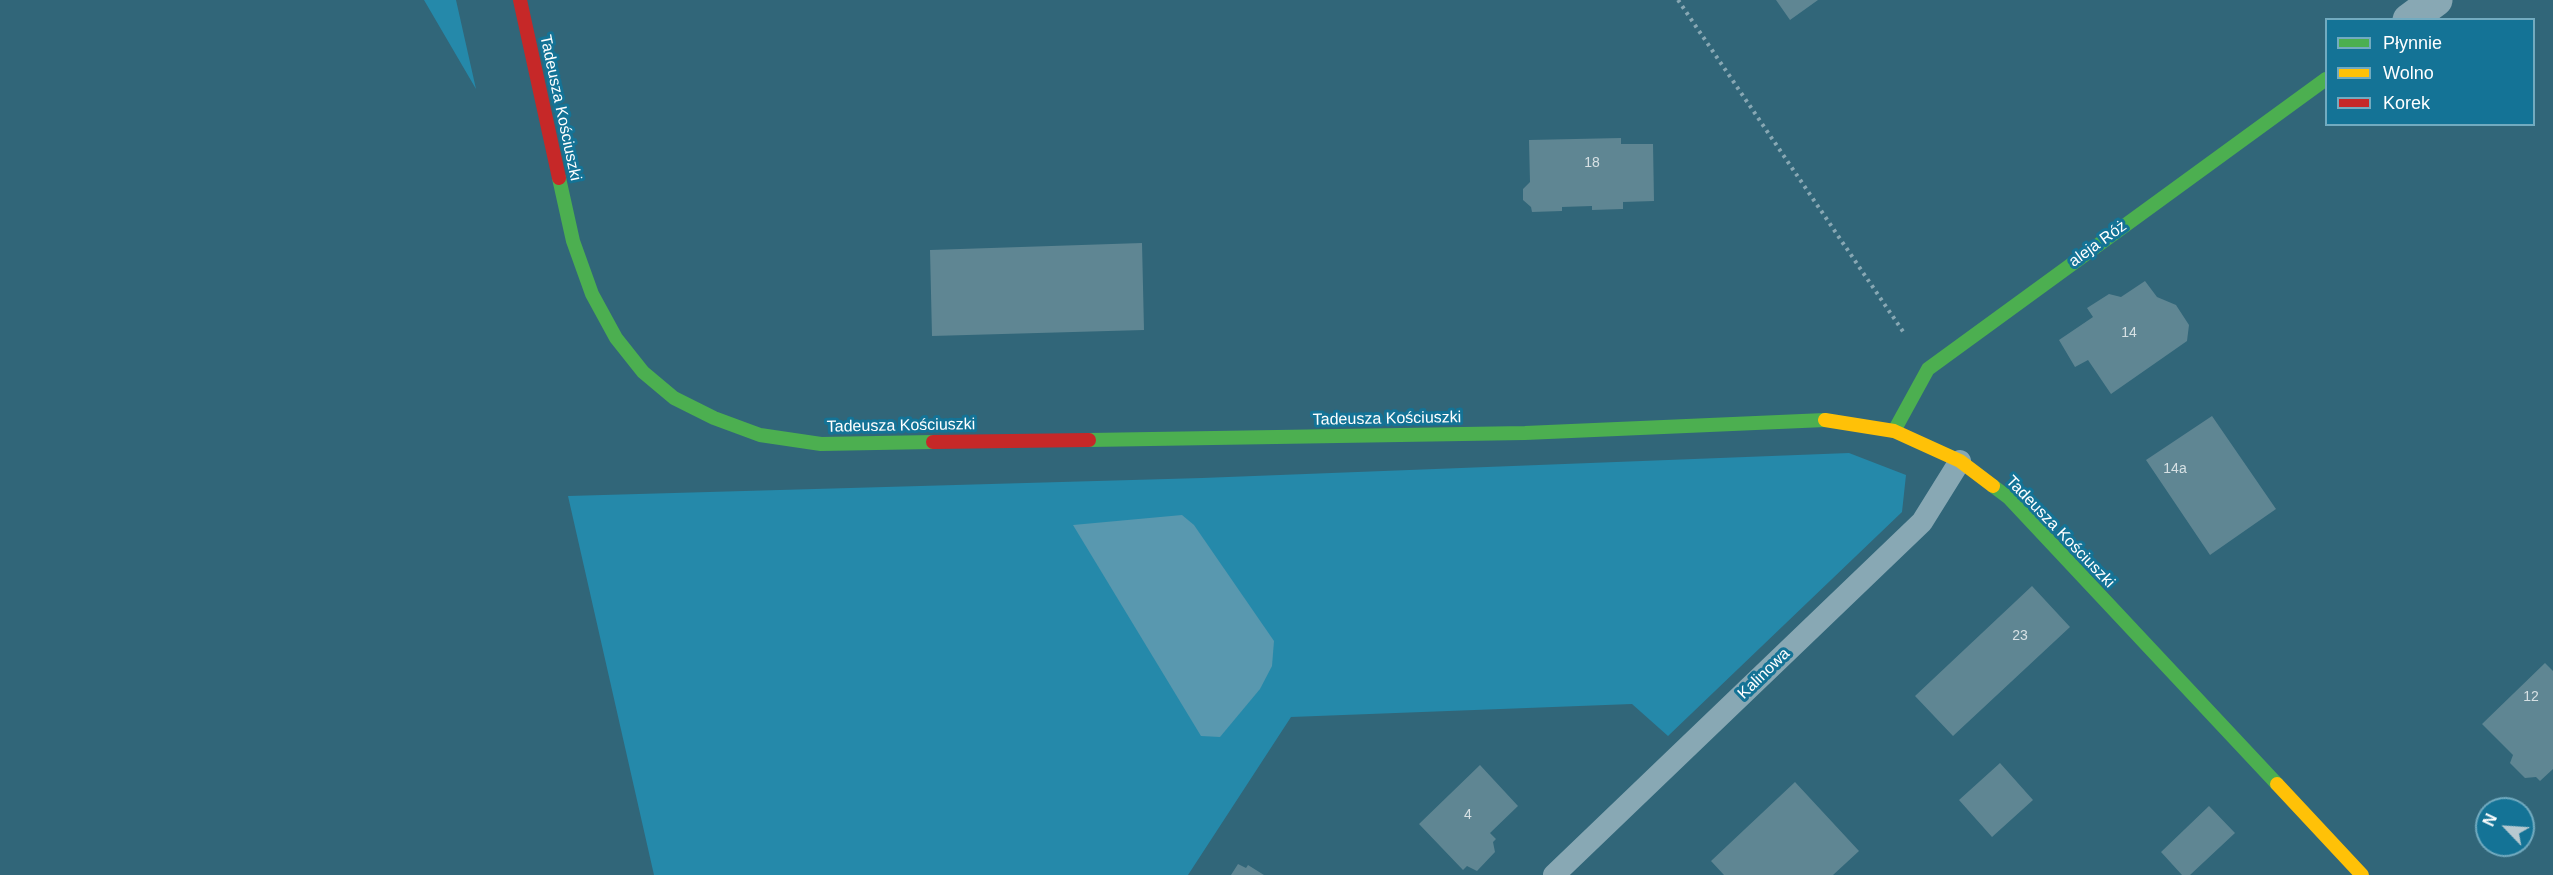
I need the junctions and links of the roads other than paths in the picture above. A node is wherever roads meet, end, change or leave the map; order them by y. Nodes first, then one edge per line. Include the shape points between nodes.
1 (520, 0) edge
2 (2436, 0) edge
3 (2412, 18) edge
4 (2325, 80) edge
5 (1894, 431) junction
6 (1960, 461) junction
7 (1554, 875) edge
8 (2362, 875) edge

1 - 5 street, Tadeusza Kościuszki via 573,241 592,294 616,338 643,372 674,398 760,435 821,444 1525,433 1830,420
2 - 3 street
4 - 5 street, aleja Róż via 1928,369
5 - 6 street, Tadeusza Kościuszki
6 - 7 lane, Kalinowa via 1922,522
6 - 8 street, Tadeusza Kościuszki via 2008,498

